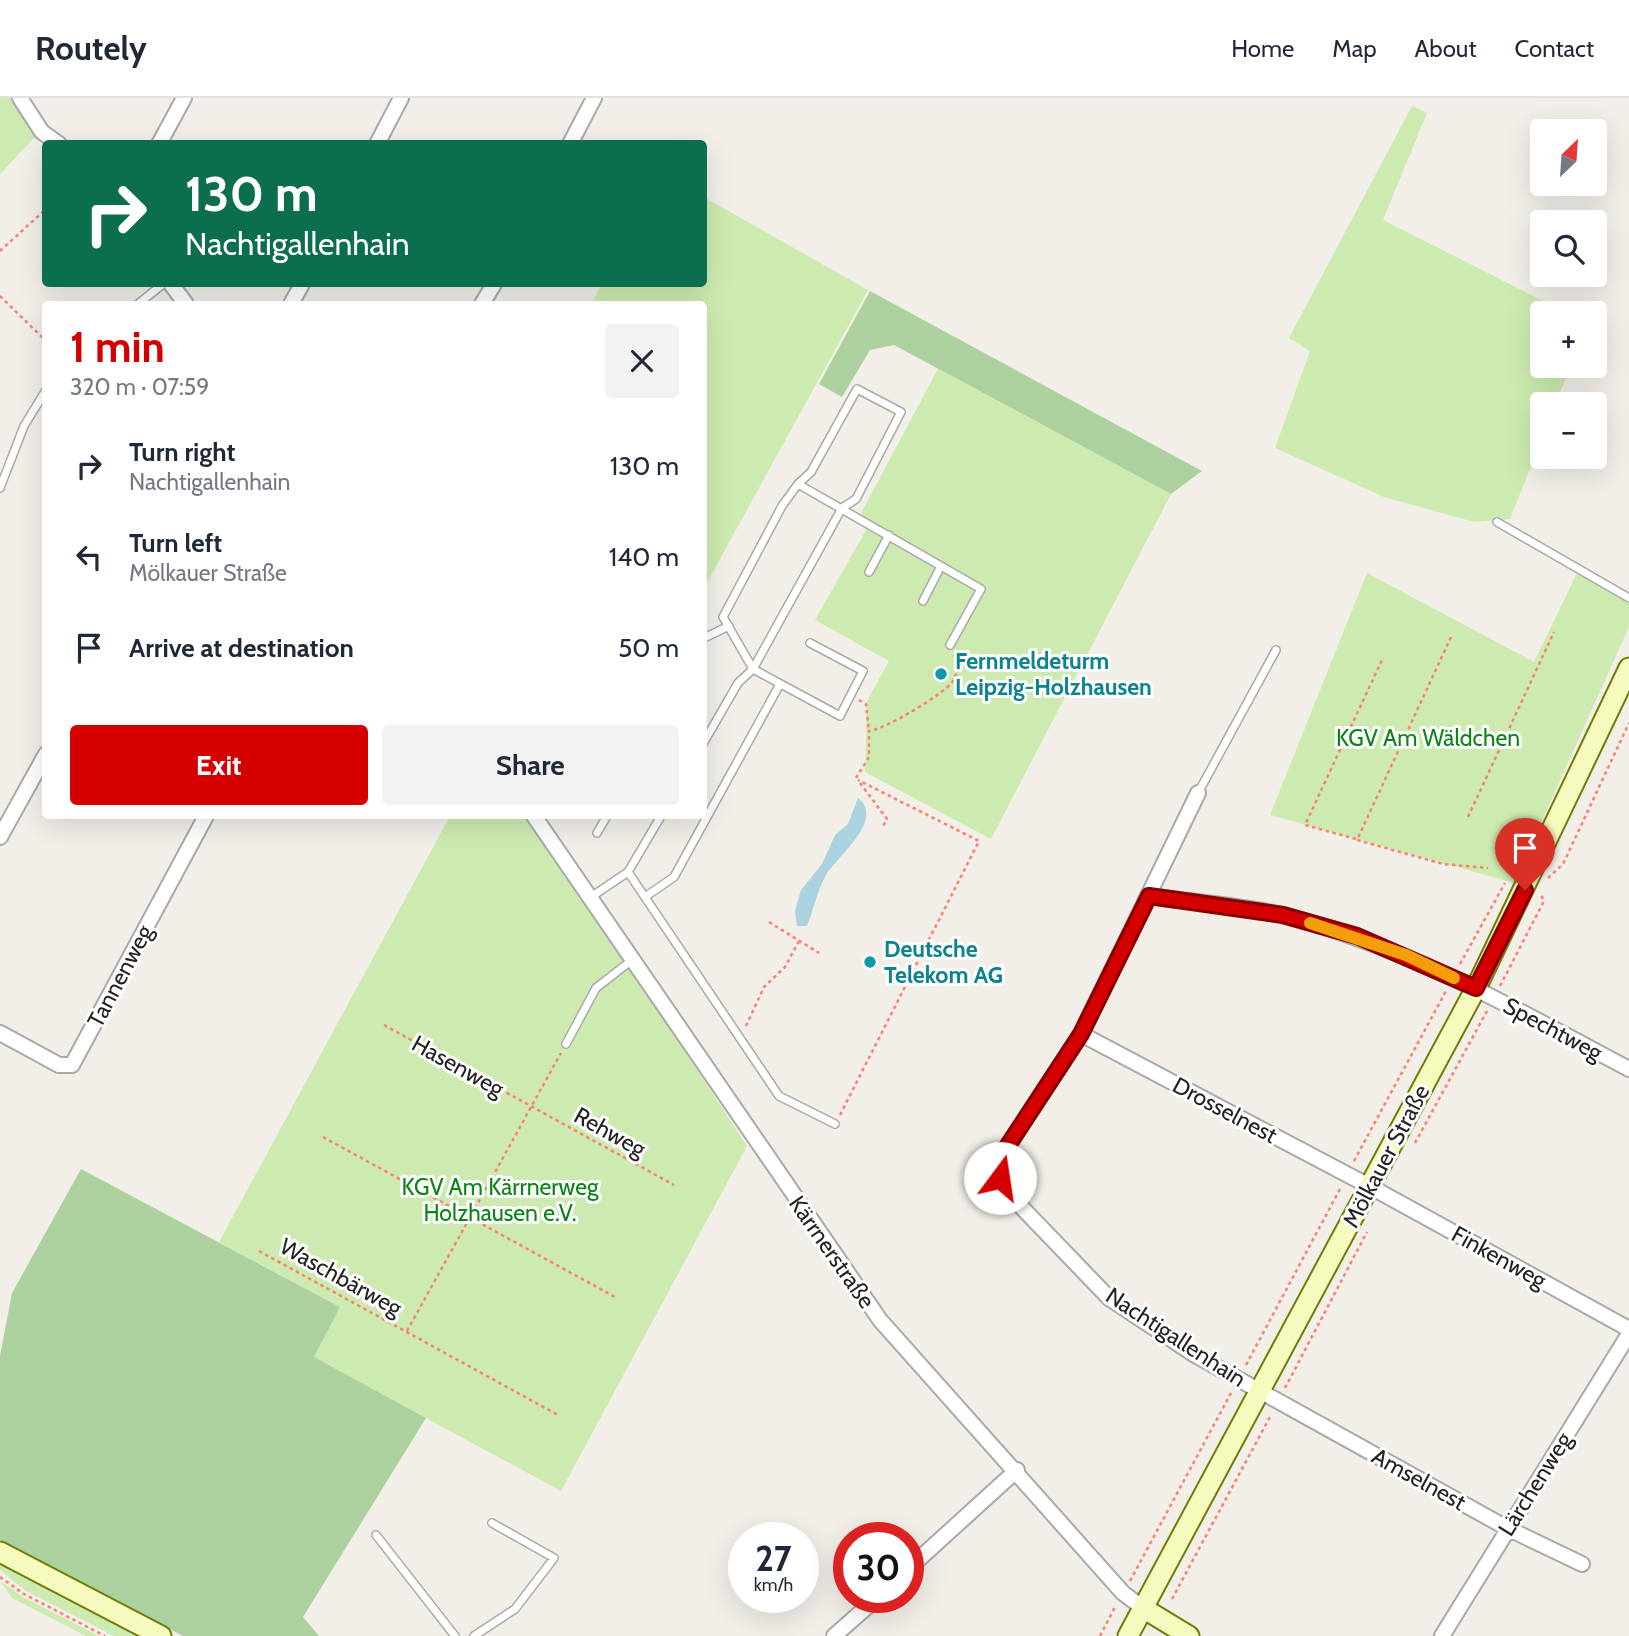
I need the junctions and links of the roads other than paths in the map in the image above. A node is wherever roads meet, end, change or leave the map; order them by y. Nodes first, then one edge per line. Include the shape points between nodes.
1 (20, 98) edge
2 (184, 98) edge
3 (401, 98) edge
4 (594, 98) edge
5 (53, 140) edge
6 (161, 140) edge
7 (379, 140) edge
8 (572, 140) edge
9 (159, 287) edge
10 (142, 301) edge
11 (42, 398) edge
12 (797, 484) junction
13 (0, 488) edge
14 (842, 508) junction
15 (1497, 522) dead end
16 (889, 535) junction
17 (941, 566) junction
18 (869, 572) dead end
19 (1629, 598) edge
20 (923, 601) dead end
21 (729, 626) junction
22 (707, 637) edge
23 (810, 643) dead end
24 (950, 645) road end
25 (1276, 650) dead end
26 (1629, 668) edge
27 (753, 669) junction
28 (780, 684) junction
29 (707, 737) edge
30 (42, 761) edge
31 (1198, 793) joint
32 (707, 817) edge
33 (204, 819) edge
34 (536, 819) edge
35 (605, 819) edge
36 (659, 819) edge
37 (706, 819) edge
38 (597, 833) dead end
39 (0, 837) edge
40 (628, 872) junction
41 (1149, 896) junction
42 (591, 897) junction
43 (645, 897) junction
44 (632, 960) junction
45 (1476, 988) junction
46 (0, 1034) edge
47 (1081, 1034) junction
48 (566, 1044) road end
49 (1629, 1069) edge
50 (835, 1124) road end
51 (1369, 1186) junction
52 (1629, 1331) edge
53 (1260, 1391) junction
54 (1017, 1471) junction
55 (492, 1523) dead end
56 (1507, 1528) junction
57 (376, 1535) dead end
58 (0, 1552) edge
59 (924, 1555) edge
60 (1582, 1564) dead end
61 (1143, 1608) junction
62 (860, 1613) edge
63 (161, 1636) edge
64 (455, 1636) edge
65 (474, 1636) edge
66 (834, 1636) edge
67 (1128, 1636) edge
68 (1189, 1636) edge
69 (1442, 1636) edge

1 - 5 street via 42,132
2 - 6 street
3 - 7 street
4 - 8 street
9 - 10 lane
11 - 13 lane
12 - 14 lane
12 - 14 lane via 811,472 857,389 901,412 856,499
12 - 21 lane via 723,617
14 - 16 lane
14 - 27 lane
15 - 19 lane
16 - 17 lane
16 - 18 lane
17 - 20 lane
17 - 24 lane via 981,589
21 - 22 lane
21 - 27 lane
23 - 28 lane via 863,671 840,716
25 - 31 lane
26 - 45 street, Mölkauer Straße via 1531,888
27 - 28 lane
27 - 29 lane via 738,683
28 - 32 lane
30 - 39 street
31 - 41 street, Nachtigallenhain
33 - 46 street, Tannenweg via 72,1065 59,1065
34 - 42 street, Kärrnerstraße
35 - 38 lane
36 - 40 lane
37 - 43 lane via 674,877
40 - 42 lane
40 - 43 lane
41 - 45 street via 1283,915 1357,936
41 - 47 street, Nachtigallenhain
42 - 44 street, Kärrnerstraße
43 - 50 lane via 779,1096
44 - 48 lane via 596,988
44 - 54 street, Kärrnerstraße via 880,1320
45 - 49 street, Spechtweg
45 - 51 street, Mölkauer Straße
47 - 51 street, Drosselnest
47 - 53 street, Nachtigallenhain via 1005,1150 1000,1178 1004,1190 1109,1298
51 - 52 street, Finkenweg
51 - 53 street, Mölkauer Straße
52 - 56 street, Lärchenweg
53 - 56 street, Amselnest
53 - 61 street, Mölkauer Straße
54 - 59 street
54 - 61 street, Kärrnerstraße via 1123,1593
55 - 65 lane via 554,1558 515,1609
56 - 60 street, Amselnest
56 - 69 street, Lärchenweg
57 - 64 lane
58 - 63 street
61 - 67 street, Mölkauer Straße
61 - 68 street, Kärrnerstraße
62 - 66 street

